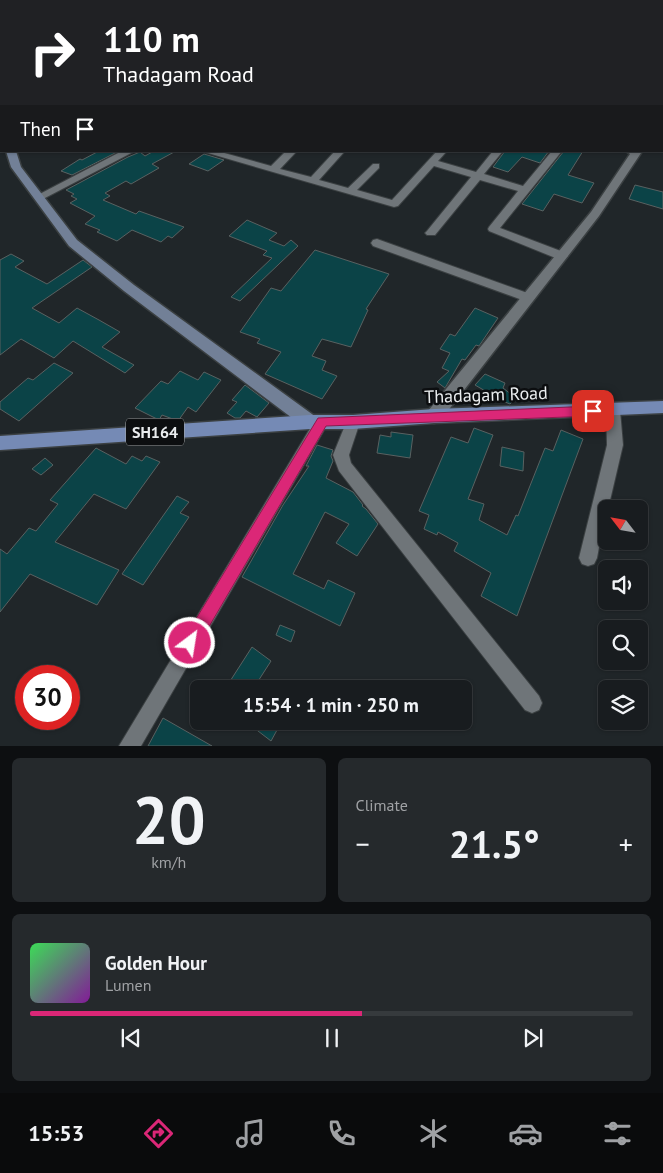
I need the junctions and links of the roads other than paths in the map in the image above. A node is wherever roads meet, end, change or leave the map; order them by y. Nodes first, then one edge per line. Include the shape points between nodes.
1 (11, 152) edge
2 (128, 152) edge
3 (210, 152) edge
4 (251, 152) edge
5 (291, 152) edge
6 (339, 152) edge
7 (441, 152) edge
8 (497, 152) edge
9 (555, 152) edge
10 (636, 152) edge
11 (242, 161) junction
12 (432, 162) junction
13 (376, 166) dead end
14 (273, 170) junction
15 (476, 176) junction
16 (313, 181) junction
17 (525, 190) junction
18 (350, 192) junction
19 (39, 197) junction
20 (431, 233) dead end
21 (377, 243) dead end
22 (562, 256) junction
23 (529, 298) junction
24 (663, 407) edge
25 (613, 410) junction
26 (434, 416) junction
27 (316, 421) junction
28 (353, 422) junction
29 (0, 443) edge
30 (588, 558) dead end
31 (532, 704) dead end
32 (129, 746) edge

1 - 19 main road via 16,167
2 - 19 street
3 - 11 street
4 - 11 street
5 - 14 street
6 - 16 street
7 - 12 street
8 - 15 street
9 - 17 street
10 - 22 street via 595,214
11 - 14 street
12 - 15 street
12 - 18 street via 394,204
13 - 18 street
14 - 16 street
15 - 17 street
15 - 20 street
16 - 18 street
17 - 22 street via 493,230
19 - 27 main road via 73,243 129,288
21 - 23 street
22 - 23 street
23 - 26 street
24 - 25 main road, Thadagam Road / SH164
25 - 26 main road, Thadagam Road / SH164
25 - 30 street via 615,445
26 - 28 main road, Thadagam Road / SH164
27 - 28 main road, Thadagam Road / SH164
27 - 29 main road, SH164
27 - 32 street
28 - 31 street via 341,455 344,466

